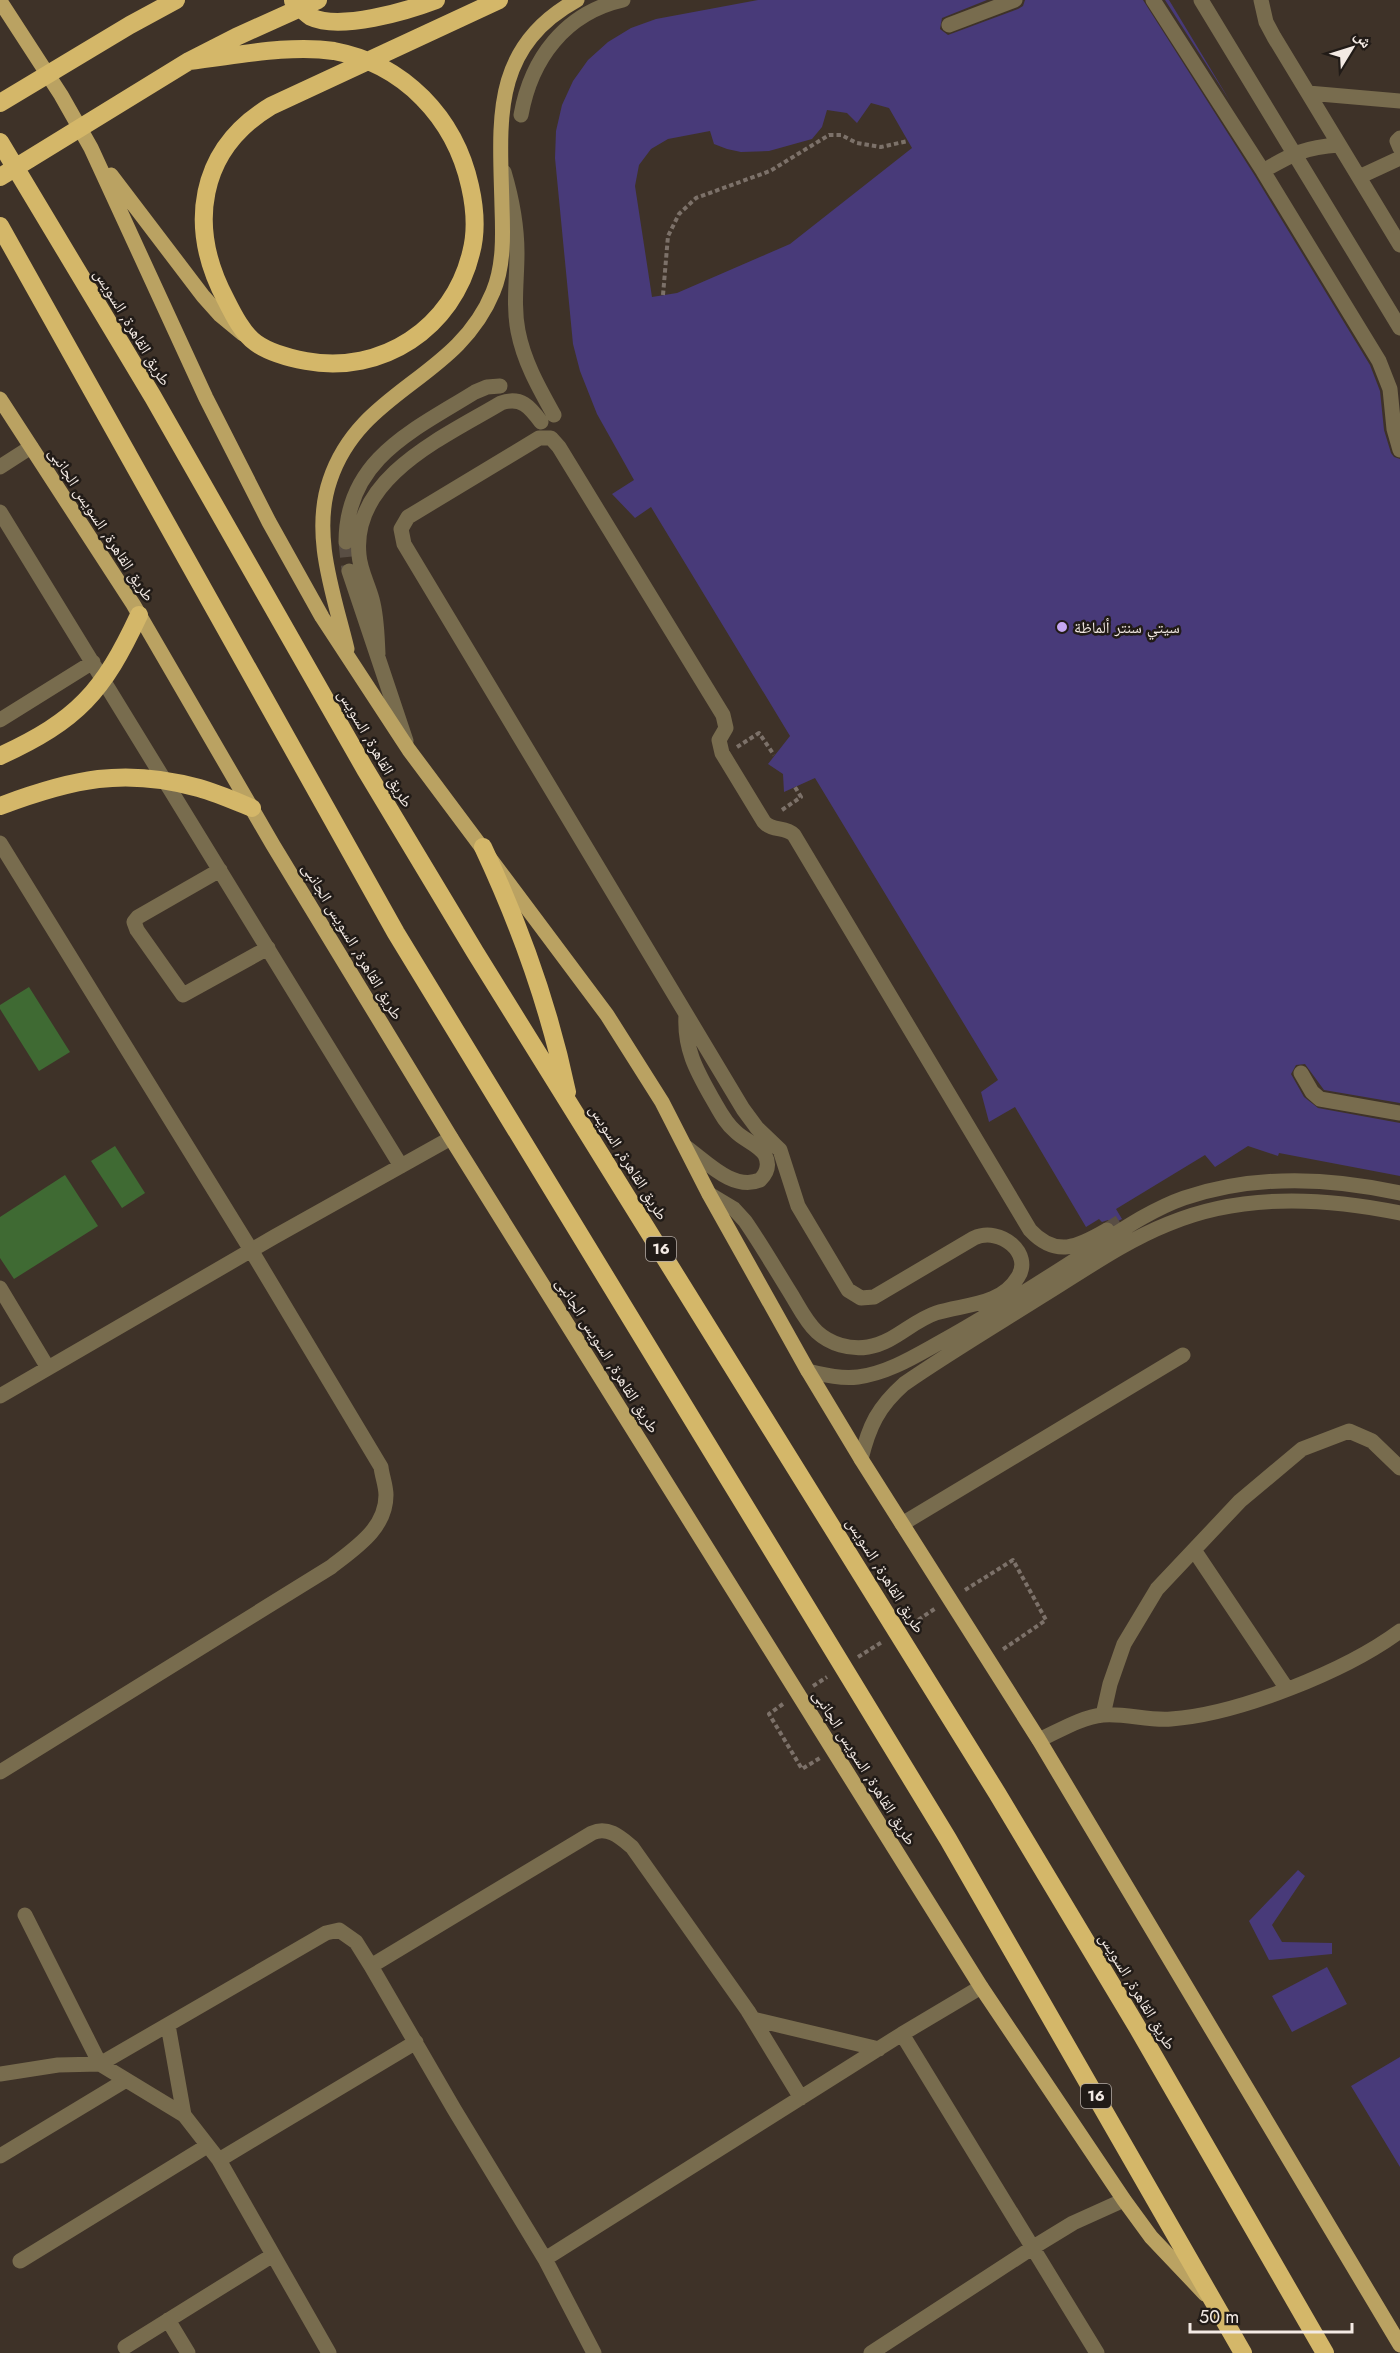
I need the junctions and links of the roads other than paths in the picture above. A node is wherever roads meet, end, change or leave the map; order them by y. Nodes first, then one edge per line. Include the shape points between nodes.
1 (155, 0) edge
2 (176, 0) edge
3 (292, 0) edge
4 (318, 0) edge
5 (436, 0) edge
6 (499, 0) edge
7 (577, 0) edge
8 (623, 0) edge
9 (1015, 0) edge
10 (1153, 0) edge
11 (1201, 0) edge
12 (1261, 0) edge
13 (0, 1) edge
14 (987, 5) edge
15 (130, 25) junction
16 (949, 25) dead end
17 (189, 61) junction
18 (1308, 93) junction
19 (1400, 101) edge
20 (0, 103) edge
21 (521, 115) dead end
22 (1400, 138) edge
23 (0, 142) edge
24 (1339, 145) junction
25 (91, 148) junction
26 (1400, 148) edge
27 (1294, 153) junction
28 (1400, 158) edge
29 (502, 164) junction
30 (1263, 171) junction
31 (0, 177) edge
32 (1359, 177) junction
33 (0, 226) edge
34 (1400, 244) edge
35 (1400, 328) edge
36 (255, 343) junction
37 (500, 386) dead end
38 (0, 399) edge
39 (31, 447) junction
40 (1400, 450) edge
41 (0, 467) edge
42 (0, 512) edge
43 (346, 542) tunnel mouth
44 (349, 571) tunnel mouth
45 (139, 615) junction
46 (378, 654) junction
47 (93, 662) junction
48 (350, 664) junction
49 (0, 720) edge
50 (409, 750) junction
51 (0, 756) edge
52 (0, 806) edge
53 (252, 808) junction
54 (0, 843) edge
55 (483, 847) junction
56 (220, 870) junction
57 (267, 948) junction
58 (686, 1015) junction
59 (1301, 1073) dead end
60 (570, 1105) junction
61 (1400, 1113) edge
62 (451, 1138) junction
63 (686, 1147) junction
64 (401, 1166) junction
65 (1400, 1193) edge
66 (709, 1194) junction
67 (1183, 1199) junction
68 (1400, 1213) edge
69 (1123, 1220) tunnel mouth
70 (1107, 1230) tunnel mouth
71 (251, 1250) junction
72 (0, 1288) edge
73 (1183, 1355) dead end
74 (48, 1368) junction
75 (808, 1371) junction
76 (0, 1395) edge
77 (861, 1459) junction
78 (1400, 1468) edge
79 (902, 1524) junction
80 (1194, 1550) junction
81 (1400, 1631) edge
82 (1287, 1689) junction
83 (1103, 1715) junction
84 (1039, 1740) junction
85 (0, 1772) edge
86 (25, 1915) dead end
87 (371, 1966) junction
88 (981, 1987) junction
89 (753, 2019) junction
90 (168, 2025) junction
91 (902, 2034) junction
92 (416, 2042) junction
93 (879, 2049) junction
94 (100, 2064) junction
95 (0, 2074) edge
96 (126, 2080) junction
97 (801, 2098) junction
98 (184, 2115) junction
99 (207, 2146) junction
100 (0, 2156) edge
101 (219, 2160) junction
102 (1124, 2200) junction
103 (1032, 2248) junction
104 (273, 2255) junction
105 (545, 2259) junction
106 (20, 2261) dead end
107 (1218, 2306) junction
108 (168, 2320) junction
109 (1400, 2345) edge
110 (125, 2347) dead end
111 (188, 2353) edge
112 (329, 2353) edge
113 (594, 2353) edge
114 (871, 2353) edge
115 (1097, 2353) edge
116 (1243, 2353) edge
117 (1325, 2353) edge

1 - 15 highway
2 - 15 highway
3 - 5 highway via 311,17 342,21 371,19
4 - 17 highway
6 - 36 highway via 271,106 228,142 205,193 204,232 221,291
7 - 29 main road via 537,29 512,68 501,113
8 - 21 street via 587,13 559,35 530,80
9 - 14 street
10 - 30 street
11 - 27 street
12 - 18 street via 1266,22
13 - 25 main road
14 - 16 street
15 - 20 highway
17 - 31 highway
17 - 36 highway via 323,50 373,63 424,99 444,123 466,170 474,210 466,271 458,290 434,323 382,356 342,364 297,360
18 - 19 street
18 - 24 street
22 - 26 street
23 - 60 highway, طريق القاهرة, السويس / 16 via 153,397 365,769
24 - 27 street
24 - 32 street
25 - 36 main road via 203,296
25 - 48 main road via 238,462 294,570
27 - 30 street
27 - 35 street
28 - 32 street
29 - 46 street via 517,234 518,330 548,418 524,403 501,403 411,457 371,501 361,526 359,554 376,618
29 - 48 main road via 501,261 494,290 480,320 458,347 370,414 339,457 329,482 324,508 325,558
30 - 40 street via 1379,361 1390,388
32 - 34 street
33 - 107 highway, 16 via 396,933 948,1839
37 - 43 street via 475,392 402,438 374,463 349,507
38 - 39 main road, طريق القاهرة, السويس الجانبى / 16
39 - 41 street
39 - 45 main road, طريق القاهرة, السويس الجانبى / 16
42 - 47 street
44 - 46 street
45 - 51 highway via 117,661 87,700 50,730
45 - 53 main road, طريق القاهرة, السويس الجانبى / 16
46 - 50 street
47 - 49 street
47 - 56 street
48 - 50 main road
50 - 55 main road
52 - 53 highway via 76,781 128,777 203,789
53 - 62 main road, طريق القاهرة, السويس الجانبى / 16
54 - 71 street
55 - 60 highway via 536,973
55 - 63 main road via 607,1015
56 - 57 street
56 - 57 street via 138,917 137,930 183,995
57 - 64 street
58 - 63 street via 687,1045 698,1073 733,1130 763,1152 768,1169 760,1180 741,1183
58 - 66 street via 750,1119 780,1150 798,1206 854,1295 874,1297 986,1234 1000,1236 1012,1245 1020,1257 1021,1271 1012,1285 986,1301 929,1315 881,1344 854,1348 840,1345 827,1340 807,1321 745,1221
58 - 70 street via 404,544 403,522 414,512 545,437 556,442 723,715 726,728 719,747 764,822 794,835 1030,1230 1041,1241 1063,1247 1080,1244
59 - 61 street via 1320,1099
60 - 117 highway, طريق القاهرة, السويس / 16 via 998,1793
62 - 64 street
62 - 88 main road, طريق القاهرة, السويس الجانبى / 16
63 - 66 main road
64 - 71 street
65 - 67 street via 1343,1182 1290,1180 1236,1185
66 - 75 main road
67 - 69 street via 1158,1203
67 - 75 street via 1120,1231 971,1326 892,1368 840,1378
68 - 77 street via 1351,1204 1285,1200 1226,1206 1168,1223 1115,1250 904,1384 874,1418
71 - 74 street
71 - 85 street via 381,1467 386,1496 379,1522 364,1541 331,1567
72 - 74 street
73 - 79 street
74 - 76 street
75 - 77 main road
77 - 79 main road
78 - 80 street via 1372,1441 1349,1431 1302,1449 1240,1501
79 - 84 main road
80 - 82 street
80 - 83 street via 1157,1589 1124,1644
81 - 82 street via 1314,1679
82 - 83 street via 1170,1720
83 - 84 street
84 - 109 main road
86 - 94 street
87 - 89 street via 592,1833 604,1830 632,1847
87 - 90 street via 356,1942 334,1930
87 - 92 street
88 - 91 street
88 - 102 main road, طريق القاهرة, السويس الجانبى / 16
89 - 93 street
89 - 97 street
90 - 94 street
90 - 98 street
91 - 93 street
91 - 103 street
92 - 101 street
92 - 105 street
93 - 97 street
94 - 95 street via 58,2065
94 - 96 street
96 - 98 street
96 - 100 street
97 - 105 street
98 - 99 street
99 - 101 street
99 - 106 street
101 - 104 street
102 - 103 street via 1073,2223
102 - 107 main road, طريق القاهرة, السويس الجانبى / 16 via 1159,2246
103 - 114 street
103 - 115 street
104 - 108 street
104 - 112 street
105 - 113 street
107 - 116 highway, 16
108 - 110 street
108 - 111 street

